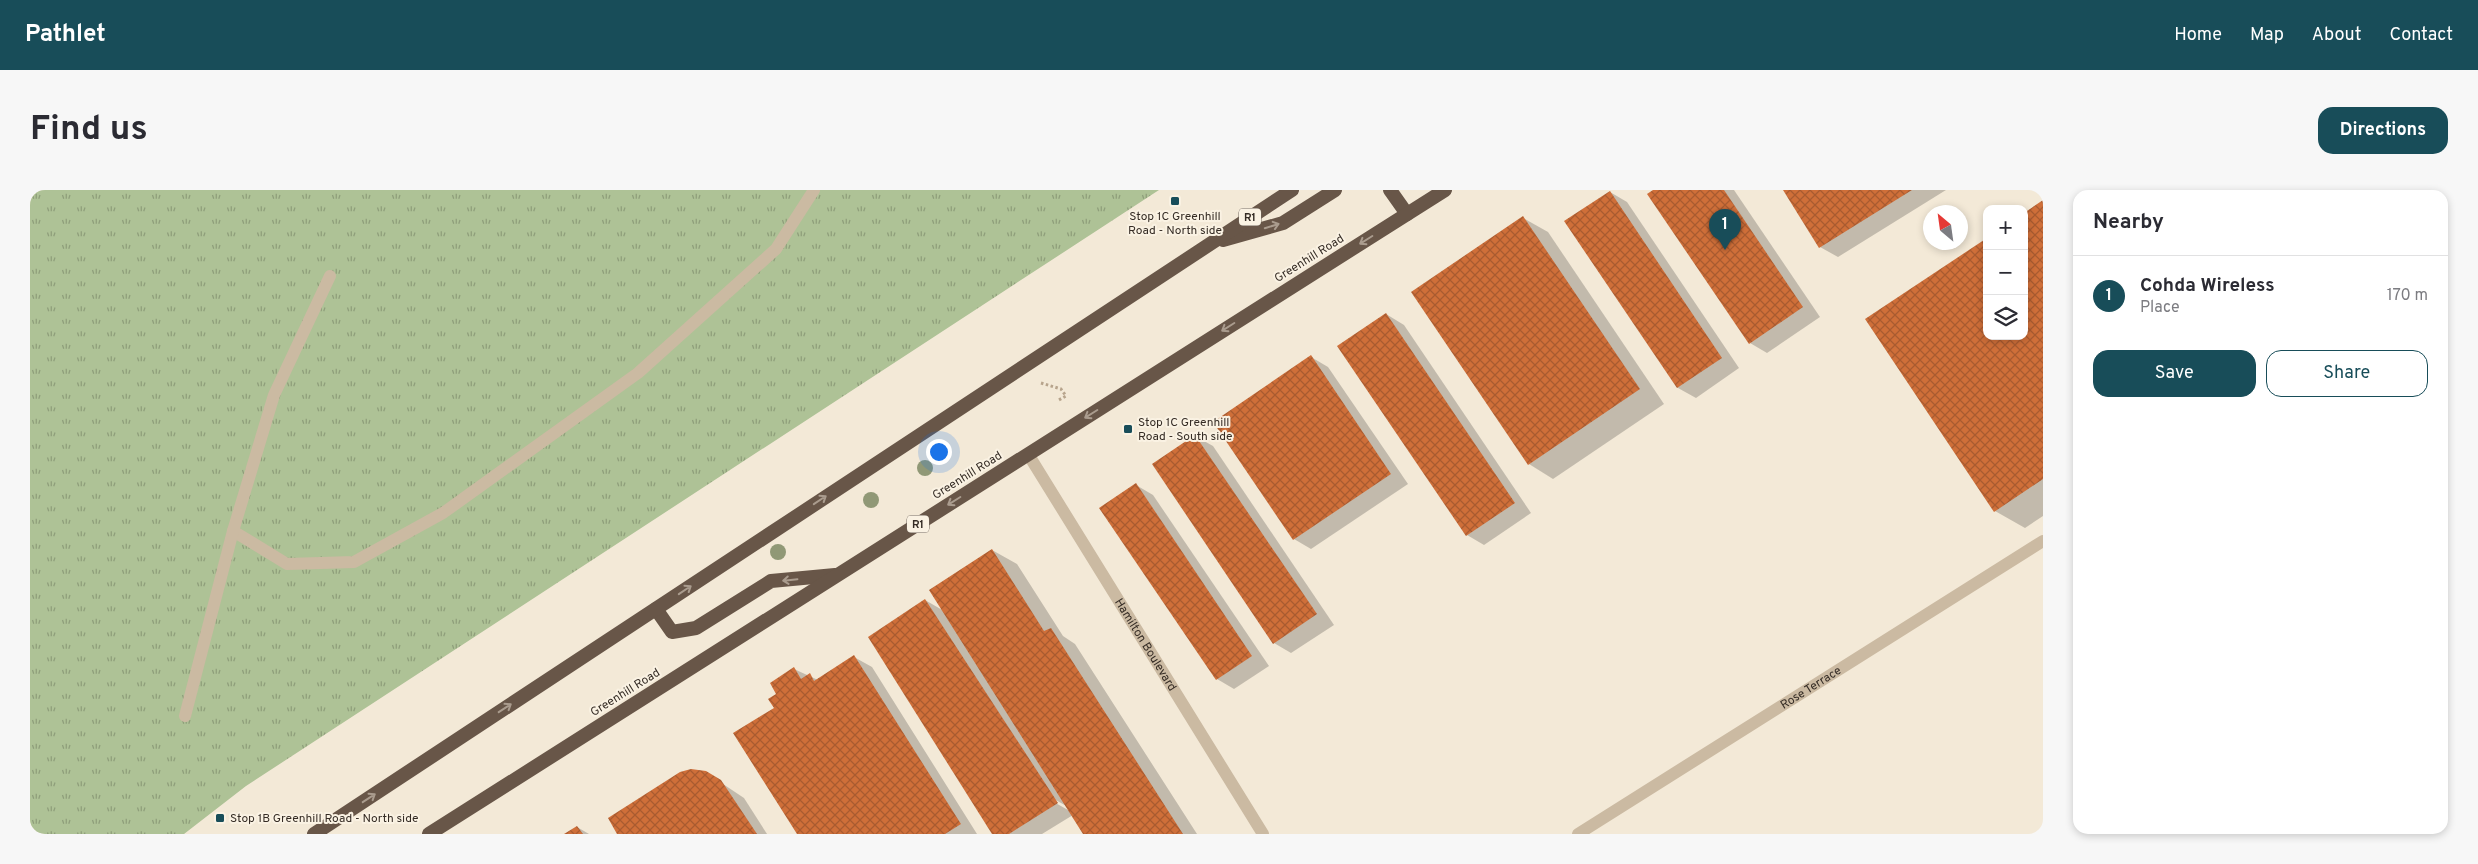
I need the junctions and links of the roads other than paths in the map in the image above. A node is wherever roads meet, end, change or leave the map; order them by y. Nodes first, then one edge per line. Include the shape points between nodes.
1 (814, 190) edge
2 (1292, 190) edge
3 (1336, 190) edge
4 (1390, 190) edge
5 (1445, 190) edge
6 (1407, 214) junction
7 (1208, 245) junction
8 (330, 276) dead end
9 (1028, 454) junction
10 (233, 532) junction
11 (2043, 541) edge
12 (838, 574) junction
13 (656, 609) junction
14 (185, 716) dead end
15 (314, 834) edge
16 (429, 834) edge
17 (1263, 834) edge
18 (1578, 834) edge

1 - 10 street via 776,249 638,373 443,513 354,562 287,564
2 - 7 highway, R1
7 -> 3 highway via 1283,223
4 - 6 highway
5 - 6 highway, Greenhill Road / R1
6 -> 9 highway, Greenhill Road / R1
13 -> 7 highway, R1
8 - 10 street via 274,394
9 -> 12 highway, Greenhill Road / R1
9 - 17 street, Hamilton Boulevard
10 - 14 street
11 - 18 street, Rose Terrace
12 -> 13 highway via 771,582 696,628 672,632
12 - 16 highway, Greenhill Road / R1
15 -> 13 highway, R1

